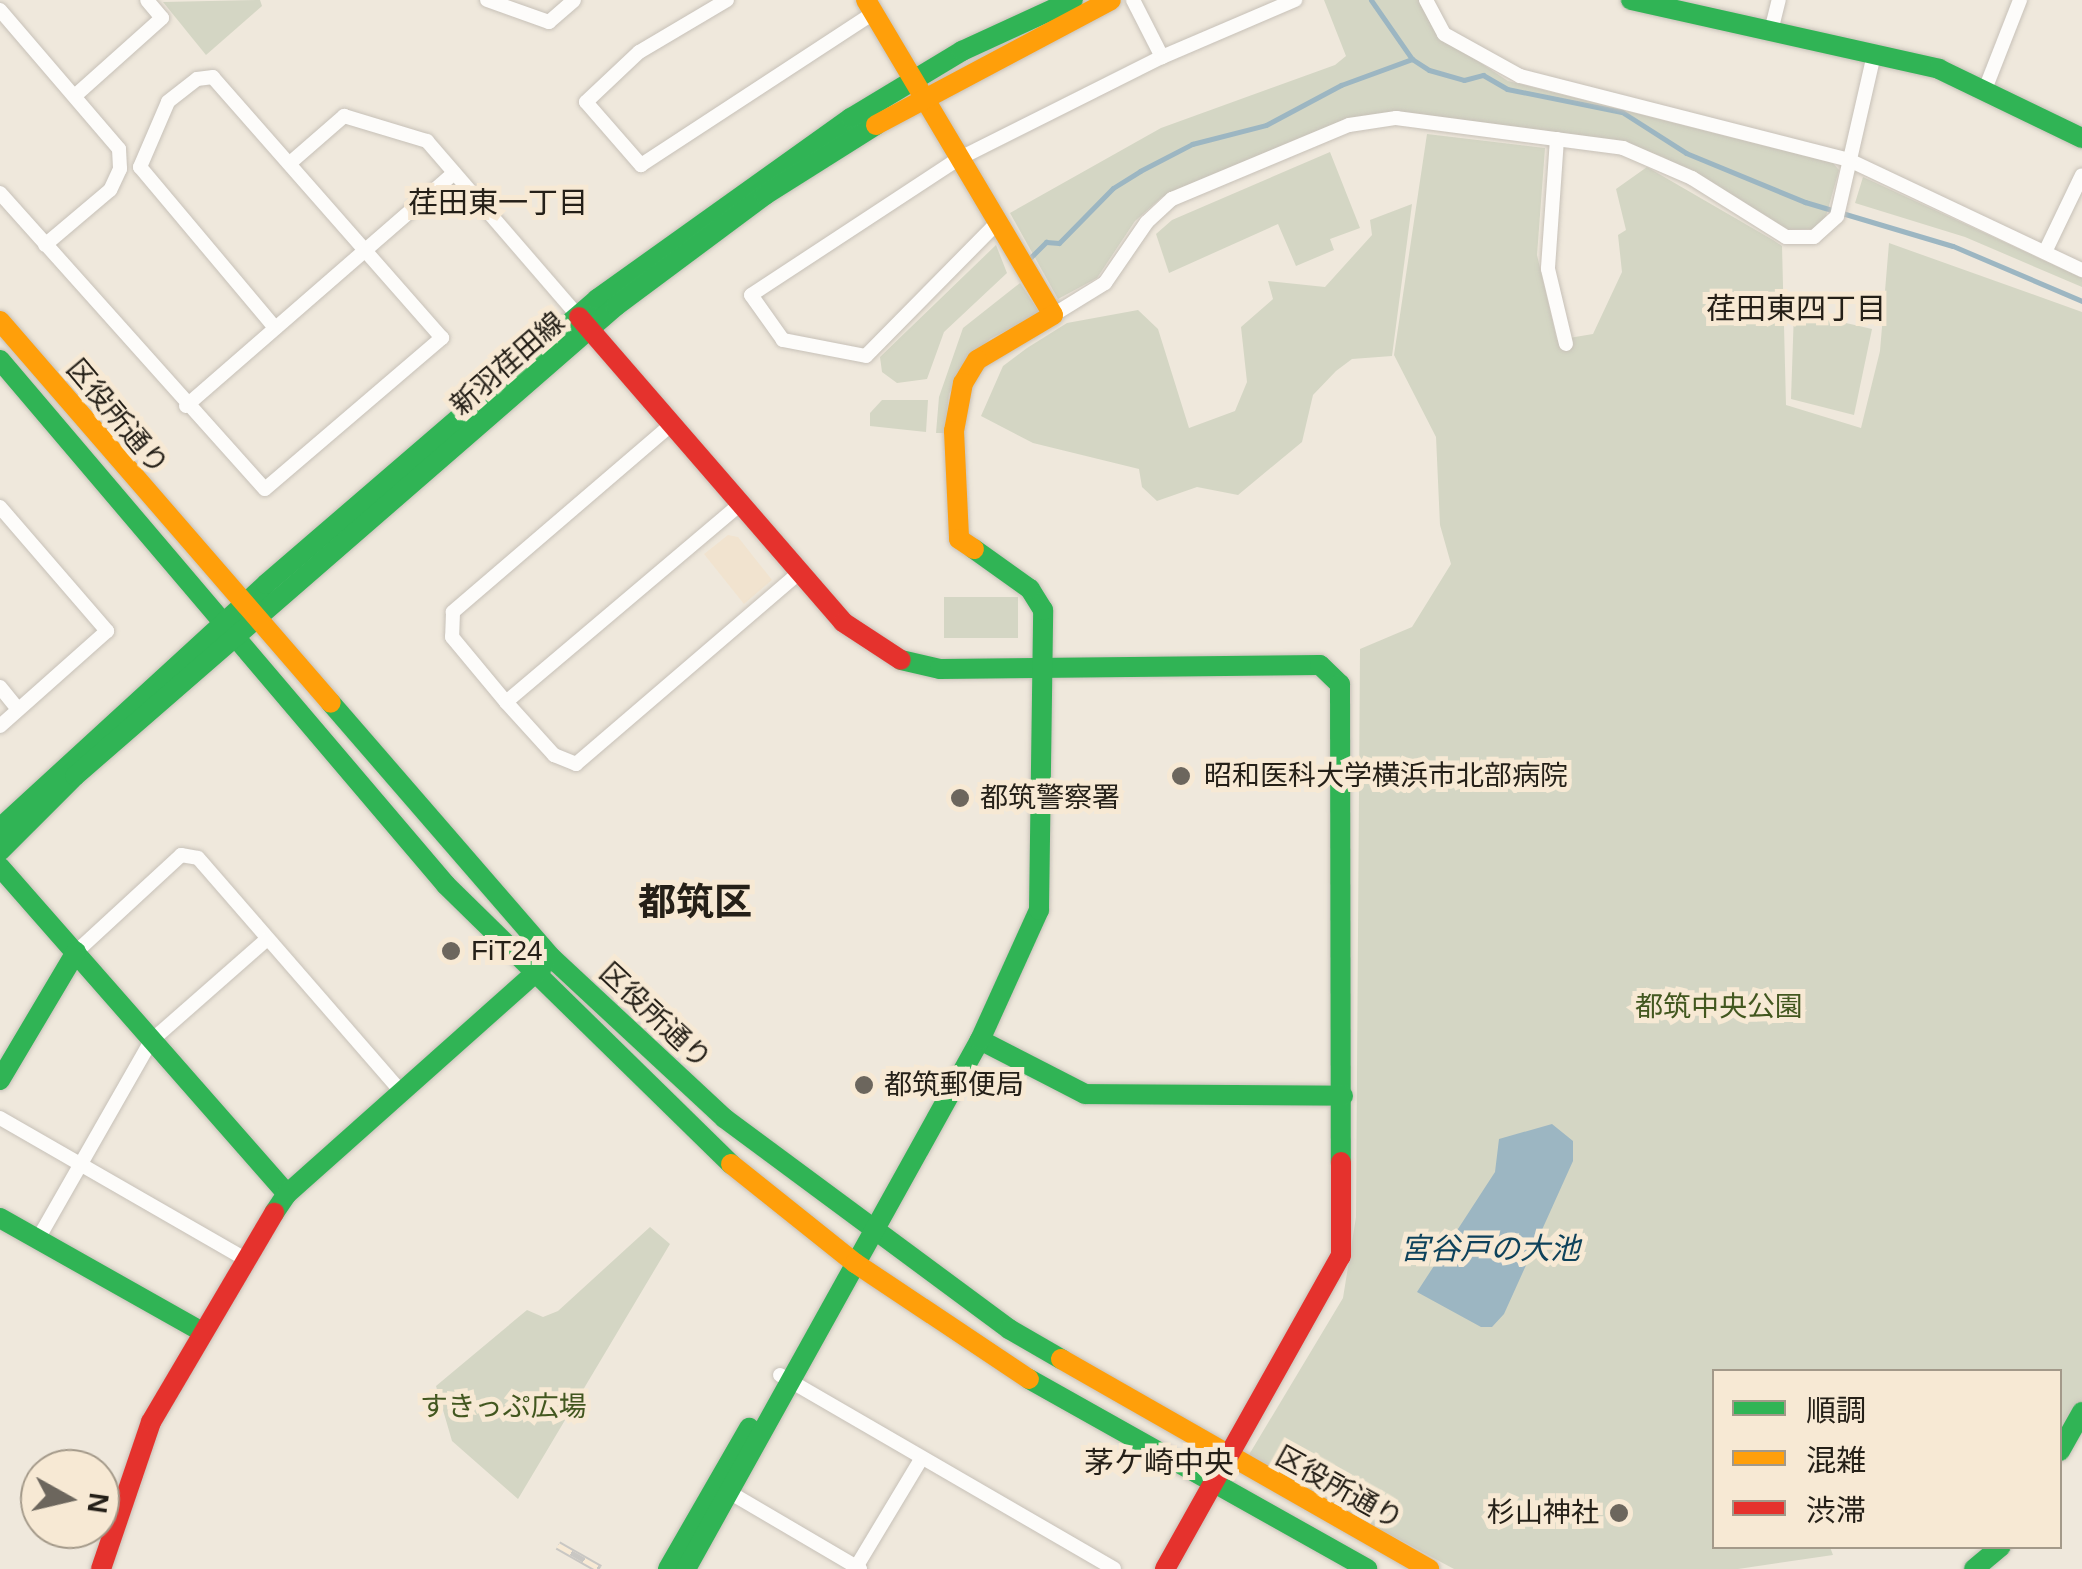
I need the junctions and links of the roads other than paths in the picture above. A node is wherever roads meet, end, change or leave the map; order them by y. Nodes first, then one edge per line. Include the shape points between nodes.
1 (147, 0) edge
2 (487, 0) edge
3 (574, 0) edge
4 (727, 0) edge
5 (1073, 0) edge
6 (1110, 0) edge
7 (1133, 0) edge
8 (1296, 0) edge
9 (1426, 0) edge
10 (1631, 0) edge
11 (1778, 0) edge
12 (2020, 0) edge
13 (869, 6) edge
14 (0, 10) edge
15 (1771, 31) junction
16 (1874, 54) junction
17 (1162, 57) junction
18 (918, 88) junction
19 (1984, 92) junction
20 (77, 94) junction
21 (2082, 138) edge
22 (1557, 139) junction
23 (958, 159) junction
24 (290, 163) junction
25 (1848, 166) junction
26 (454, 173) junction
27 (2082, 174) edge
28 (0, 193) edge
29 (996, 224) junction
30 (45, 245) junction
31 (365, 249) junction
32 (2045, 252) junction
33 (2082, 270) edge
34 (1053, 315) junction
35 (0, 321) edge
36 (584, 323) junction
37 (275, 328) junction
38 (1566, 344) dead end
39 (0, 360) edge
40 (186, 406) junction
41 (672, 424) junction
42 (740, 504) junction
43 (0, 507) edge
44 (800, 572) junction
45 (242, 606) junction
46 (258, 623) junction
47 (220, 626) junction
48 (235, 642) junction
49 (1042, 670) junction
50 (0, 687) edge
51 (506, 702) junction
52 (18, 709) junction
53 (0, 726) edge
54 (0, 828) edge
55 (0, 850) edge
56 (0, 867) edge
57 (267, 939) junction
58 (76, 952) junction
59 (552, 958) junction
60 (534, 976) junction
61 (980, 1040) junction
62 (151, 1041) junction
63 (0, 1080) edge
64 (402, 1094) junction
65 (1343, 1096) junction
66 (0, 1118) edge
67 (81, 1164) junction
68 (287, 1194) junction
69 (0, 1218) edge
70 (871, 1232) junction
71 (38, 1239) junction
72 (243, 1258) junction
73 (850, 1259) junction
74 (202, 1332) junction
75 (785, 1378) junction
76 (2081, 1417) edge
77 (2062, 1448) edge
78 (921, 1459) junction
79 (1229, 1459) junction
80 (1214, 1484) junction
81 (729, 1492) junction
82 (1997, 1549) edge
83 (857, 1568) edge
84 (102, 1569) edge
85 (668, 1569) edge
86 (686, 1569) edge
87 (1114, 1569) edge
88 (1166, 1569) edge
89 (1367, 1569) edge
90 (1429, 1569) edge
91 (1974, 1569) edge

1 - 20 street via 162,18
2 - 3 street via 549,22
4 - 13 street via 639,52 586,102 641,165
5 - 18 street, 新羽荏田線
6 - 18 street, 新羽荏田線
7 - 17 street
8 - 17 street
9 - 25 street via 1444,34 1520,76
10 - 15 street
11 - 15 street
12 - 19 street
13 - 18 street
14 - 20 street
15 - 16 street
16 - 19 street via 1938,69
16 - 25 street
17 - 23 street
18 - 23 street
18 - 36 street, 新羽荏田線
19 - 21 street
20 - 30 street via 119,149 120,169 86,216
22 - 25 street via 1647,155 1786,236 1822,234 1837,216
22 - 34 street via 1396,118 1348,126 1172,199 1104,282
22 - 38 street via 1548,269
23 - 29 street
23 - 29 street via 751,295 783,340 866,356
24 - 26 street via 344,116 427,141
24 - 31 street
24 - 37 street via 212,77 197,78 168,102 140,168
25 - 32 street
26 - 31 street
26 - 36 street
27 - 32 street
28 - 30 street
29 - 34 street
30 - 40 street
31 - 37 street
31 - 40 street via 442,338 265,489
32 - 33 street
34 - 49 street via 977,360 963,383 954,431 959,539 1035,594 1043,610
35 - 45 street, 区役所通り
36 - 41 street
36 - 45 street, 新羽荏田線
36 - 46 street, 新羽荏田線
37 - 40 street
39 - 47 street, 区役所通り
41 - 42 street
41 - 51 street via 454,612 452,637
42 - 44 street
42 - 51 street
43 - 52 street via 107,631
44 - 49 street via 854,633 909,664
44 - 51 street via 576,764 554,755
45 - 46 street, 区役所通り
45 - 47 street, 新羽荏田線
46 - 48 street, 新羽荏田線
46 - 59 street, 区役所通り
47 - 48 street, 区役所通り
47 - 54 street, 新羽荏田線
48 - 55 street, 新羽荏田線 via 76,776
48 - 60 street, 区役所通り
49 - 61 street via 1040,910
49 - 65 street via 1320,665 1335,674
50 - 52 street
52 - 53 street
56 - 58 street
57 - 58 street via 198,858 181,855
57 - 62 street
57 - 64 street
58 - 62 street
58 - 63 street
59 - 60 street
59 - 70 street, 区役所通り via 724,1118
60 - 64 street
60 - 73 street, 区役所通り via 708,1146
61 - 65 street via 1085,1094
61 - 70 street
62 - 67 street
62 - 68 street
64 - 68 street
65 - 79 street via 1341,1256
66 - 67 street
67 - 71 street
67 - 72 street
68 - 72 street
69 - 71 street
70 - 73 street
70 - 79 street, 区役所通り via 1009,1329
71 - 74 street
72 - 74 street
73 - 75 street
73 - 80 street, 区役所通り via 989,1356
74 - 84 street via 136,1455
75 - 78 street
75 - 81 street
75 - 85 street
76 - 77 street
78 - 83 street
78 - 87 street
79 - 80 street
79 - 90 street, 区役所通り
80 - 88 street
80 - 89 street, 区役所通り
81 - 83 street
81 - 86 street
82 - 91 street

